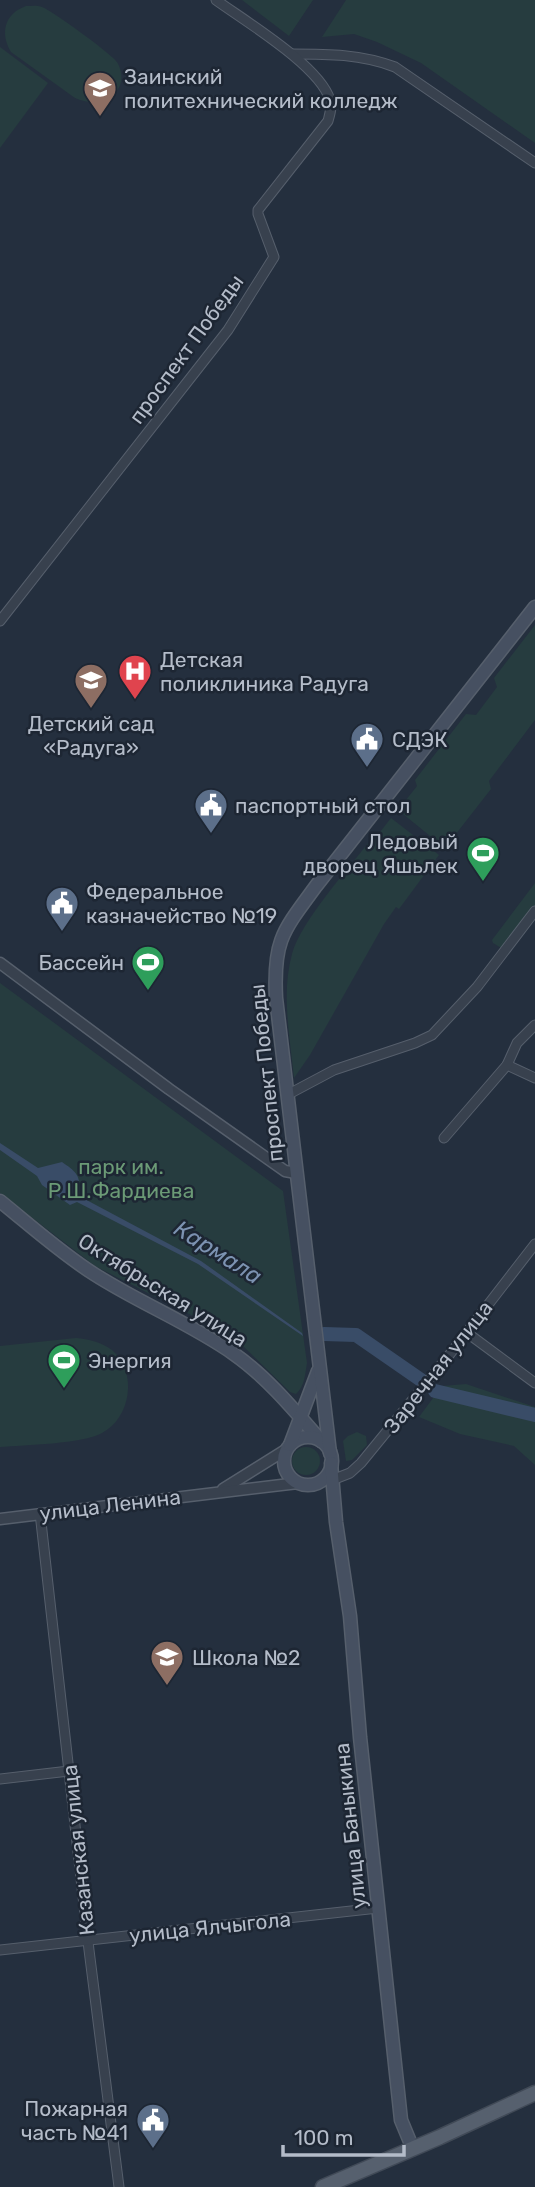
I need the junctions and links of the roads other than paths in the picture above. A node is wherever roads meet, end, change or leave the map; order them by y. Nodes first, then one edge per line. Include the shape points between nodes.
1 (216, 0) edge
2 (292, 54) junction
3 (535, 163) edge
4 (535, 607) edge
5 (0, 621) edge
6 (535, 911) edge
7 (0, 963) edge
8 (535, 1025) edge
9 (507, 1065) junction
10 (535, 1078) edge
11 (287, 1095) junction
12 (444, 1138) dead end
13 (296, 1173) junction
14 (0, 1201) edge
15 (535, 1244) edge
16 (466, 1332) junction
17 (319, 1367) junction
18 (535, 1383) edge
19 (301, 1418) junction
20 (321, 1441) junction
21 (288, 1447) junction
22 (330, 1458) junction
23 (332, 1480) junction
24 (317, 1482) junction
25 (298, 1483) junction
26 (220, 1490) junction
27 (334, 1498) junction
28 (40, 1513) junction
29 (0, 1519) edge
30 (69, 1771) junction
31 (0, 1779) edge
32 (378, 1908) junction
33 (88, 1940) junction
34 (0, 1950) edge
35 (535, 2093) edge
36 (413, 2149) junction
37 (119, 2187) edge
38 (323, 2187) edge

1 - 2 street
2 - 3 street via 342,54 394,67
2 - 5 street, проспект Победы via 328,95 331,109 324,129 258,210 273,260 228,330
4 - 11 main road, проспект Победы via 284,931 275,977
6 - 11 street via 477,987 432,1035 334,1070
7 - 13 street via 285,1171
8 - 9 street via 517,1043
9 - 10 street
9 - 12 street
11 - 13 main road, проспект Победы
13 - 17 main road, проспект Победы
14 - 19 main road, Октябрьская улица via 92,1273 235,1354
15 - 16 street, Заречная улица
16 - 18 street
16 - 23 street, Заречная улица via 361,1463
17 - 19 main road
17 - 22 main road, проспект Победы
19 - 20 main road, Октябрьская улица
19 - 21 main road
20 - 21 main road via 302,1438
20 - 22 main road
21 - 25 main road via 285,1468
21 - 26 street
22 - 23 main road, проспект Победы
22 - 24 main road via 328,1472
23 - 27 main road, улица Баныкина
24 - 25 main road
24 - 27 main road
25 - 26 street, улица Ленина
26 - 28 street, улица Ленина
27 - 32 main road, улица Баныкина
28 - 29 street, улица Ленина
28 - 30 street, Казанская улица
30 - 31 street
30 - 33 street, Казанская улица
32 - 33 street, улица Ялчыгола
32 - 36 main road, улица Баныкина via 401,2120
33 - 34 street, улица Ялчыгола
33 - 37 street, Казанская улица
35 - 36 main road
36 - 38 main road

